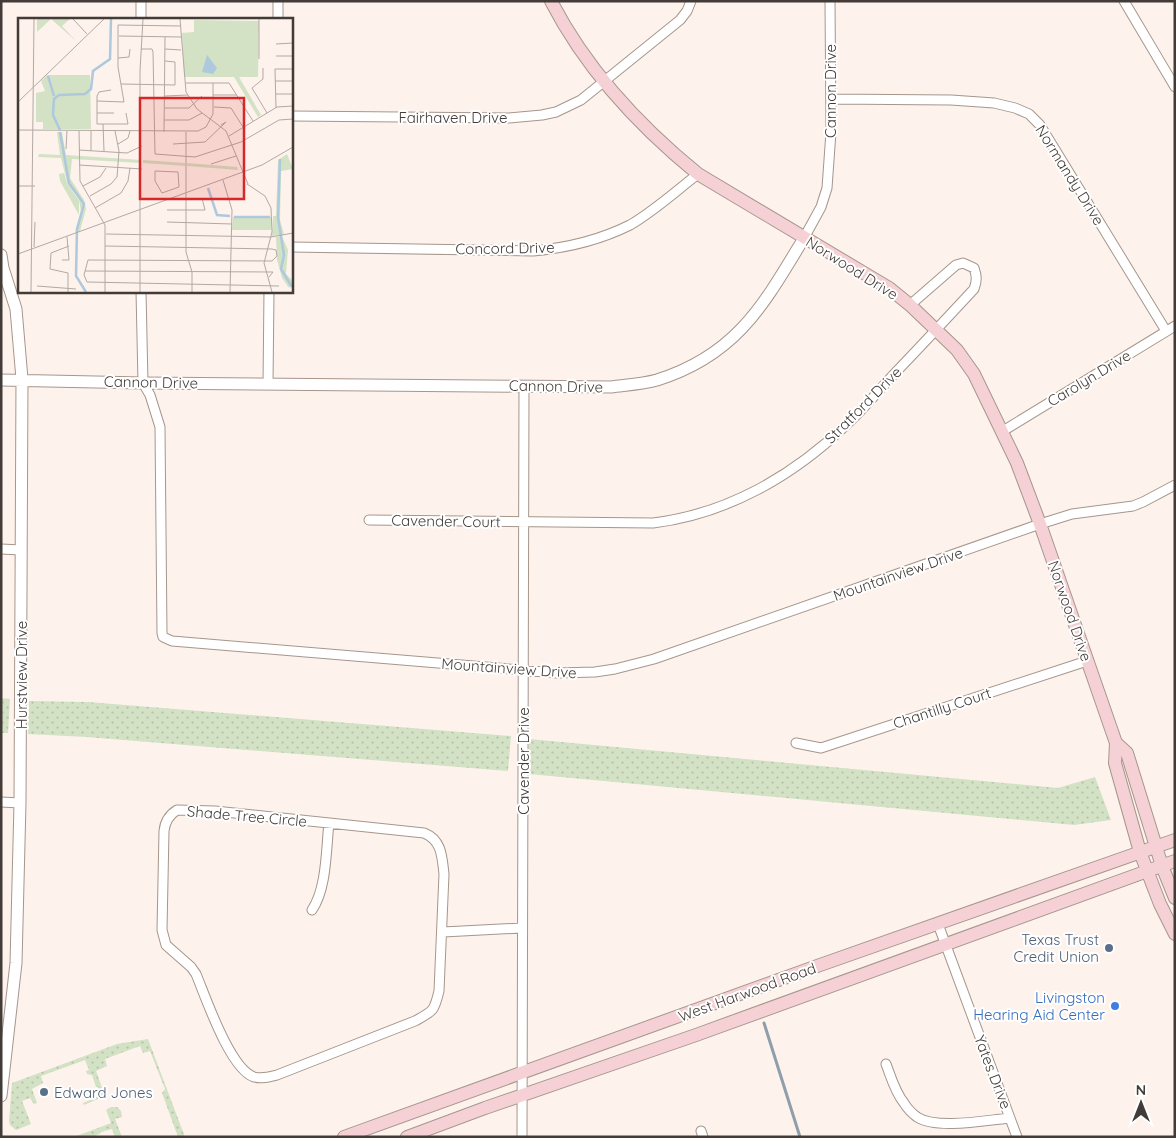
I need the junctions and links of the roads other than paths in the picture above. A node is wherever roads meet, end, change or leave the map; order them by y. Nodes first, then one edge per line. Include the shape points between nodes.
1 (140, 1) edge
2 (278, 1) edge
3 (551, 1) edge
4 (691, 1) edge
5 (830, 1) edge
6 (1124, 1) edge
7 (140, 18) edge
8 (278, 18) edge
9 (604, 81) junction
10 (1175, 87) edge
11 (831, 99) junction
12 (292, 116) edge
13 (698, 174) junction
14 (804, 238) junction
15 (292, 247) edge
16 (1, 255) edge
17 (141, 292) edge
18 (269, 292) edge
19 (910, 305) junction
20 (1175, 326) edge
21 (936, 329) junction
22 (1166, 331) junction
23 (22, 379) junction
24 (1, 380) edge
25 (143, 383) junction
26 (268, 384) junction
27 (524, 386) junction
28 (1003, 431) junction
29 (1175, 485) edge
30 (369, 520) dead end
31 (523, 522) junction
32 (1040, 524) junction
33 (1, 549) edge
34 (21, 550) junction
35 (1087, 661) junction
36 (523, 670) junction
37 (796, 743) dead end
38 (1, 802) edge
39 (20, 803) junction
40 (329, 823) junction
41 (1175, 840) edge
42 (1149, 849) junction
43 (1161, 866) edge
44 (1175, 898) edge
45 (312, 910) dead end
46 (938, 924) junction
47 (522, 928) junction
48 (443, 932) junction
49 (1175, 934) edge
50 (945, 944) junction
51 (5, 1035) edge
52 (886, 1064) dead end
53 (523, 1072) junction
54 (523, 1094) junction
55 (1, 1096) edge
56 (1010, 1118) junction
57 (344, 1137) edge
58 (407, 1137) edge
59 (522, 1137) edge
60 (1017, 1137) edge

1 - 7 street
2 - 8 street
3 - 9 main road, Norwood Drive via 573,39
4 - 9 street, Fairhaven Drive via 680,20
5 - 11 street, Cannon Drive
6 - 10 street
9 - 12 street, Fairhaven Drive via 581,100 542,115 509,118
9 - 13 main road, Norwood Drive via 642,125
11 - 14 street, Cannon Drive via 827,188
11 - 22 street, Normandy Drive via 994,103 1029,114 1040,125
13 - 14 main road, Norwood Drive
13 - 15 street, Concord Drive via 629,225 557,248 533,251
14 - 19 main road, Norwood Drive via 889,288
14 - 27 street, Cannon Drive via 770,295 741,331 710,356 682,371 655,380 611,387
16 - 23 street, Hurstview Drive via 16,309
17 - 25 street, Mountainview Drive
18 - 26 street
19 - 21 main road, Norwood Drive
19 - 21 street, Stratford Drive via 956,265 971,265 976,275 974,289
20 - 22 street, Carolyn Drive
21 - 28 main road, Norwood Drive via 974,374
21 - 31 street, Stratford Drive via 847,425 794,467 746,496 702,514 668,521 622,524
22 - 28 street, Carolyn Drive
23 - 24 street, Cannon Drive
23 - 25 street, Cannon Drive
23 - 34 street, Hurstview Drive
25 - 26 street, Cannon Drive
25 - 36 street, Mountainview Drive via 160,427 163,637 172,641
26 - 27 street, Cannon Drive
27 - 31 street, Cavender Drive
28 - 32 main road, Norwood Drive
29 - 32 street, Mountainview Drive via 1133,506 1072,514
30 - 31 street, Cavender Court
31 - 36 street, Cavender Drive
32 - 35 main road, Norwood Drive
32 - 36 street, Mountainview Drive via 654,659 595,672
33 - 34 street
34 - 39 street, Hurstview Drive
35 - 37 street, Chantilly Court via 821,748
35 - 42 main road, Norwood Drive via 1116,743 1115,763
36 - 47 street, Cavender Drive
38 - 39 street
39 - 51 street, Hurstview Drive via 16,963
40 - 45 street via 322,883
40 - 48 street, Shade Tree Circle via 431,836 442,856
40 - 48 street, Shade Tree Circle via 177,810 165,822 162,930 166,945 196,974 227,1046 241,1068 254,1077 277,1075 415,1021 432,1011 439,991
41 - 42 main road, West Harwood Road
42 - 43 main road, Norwood Drive
42 - 46 main road, West Harwood Road
43 - 44 main road, Norwood Drive
43 - 49 main road, Norwood Drive via 1160,904
43 - 50 main road, West Harwood Road
46 - 50 street, Yates Drive
46 - 53 main road, West Harwood Road
47 - 48 street
47 - 53 street, Cavender Drive
50 - 54 main road, West Harwood Road
50 - 56 street, Yates Drive
51 - 55 street, Hurstview Drive
52 - 56 street via 901,1099 917,1117 945,1124
53 - 54 street, Cavender Drive
53 - 57 main road, West Harwood Road
54 - 58 main road, West Harwood Road
54 - 59 street, Cavender Drive
56 - 60 street, Yates Drive

